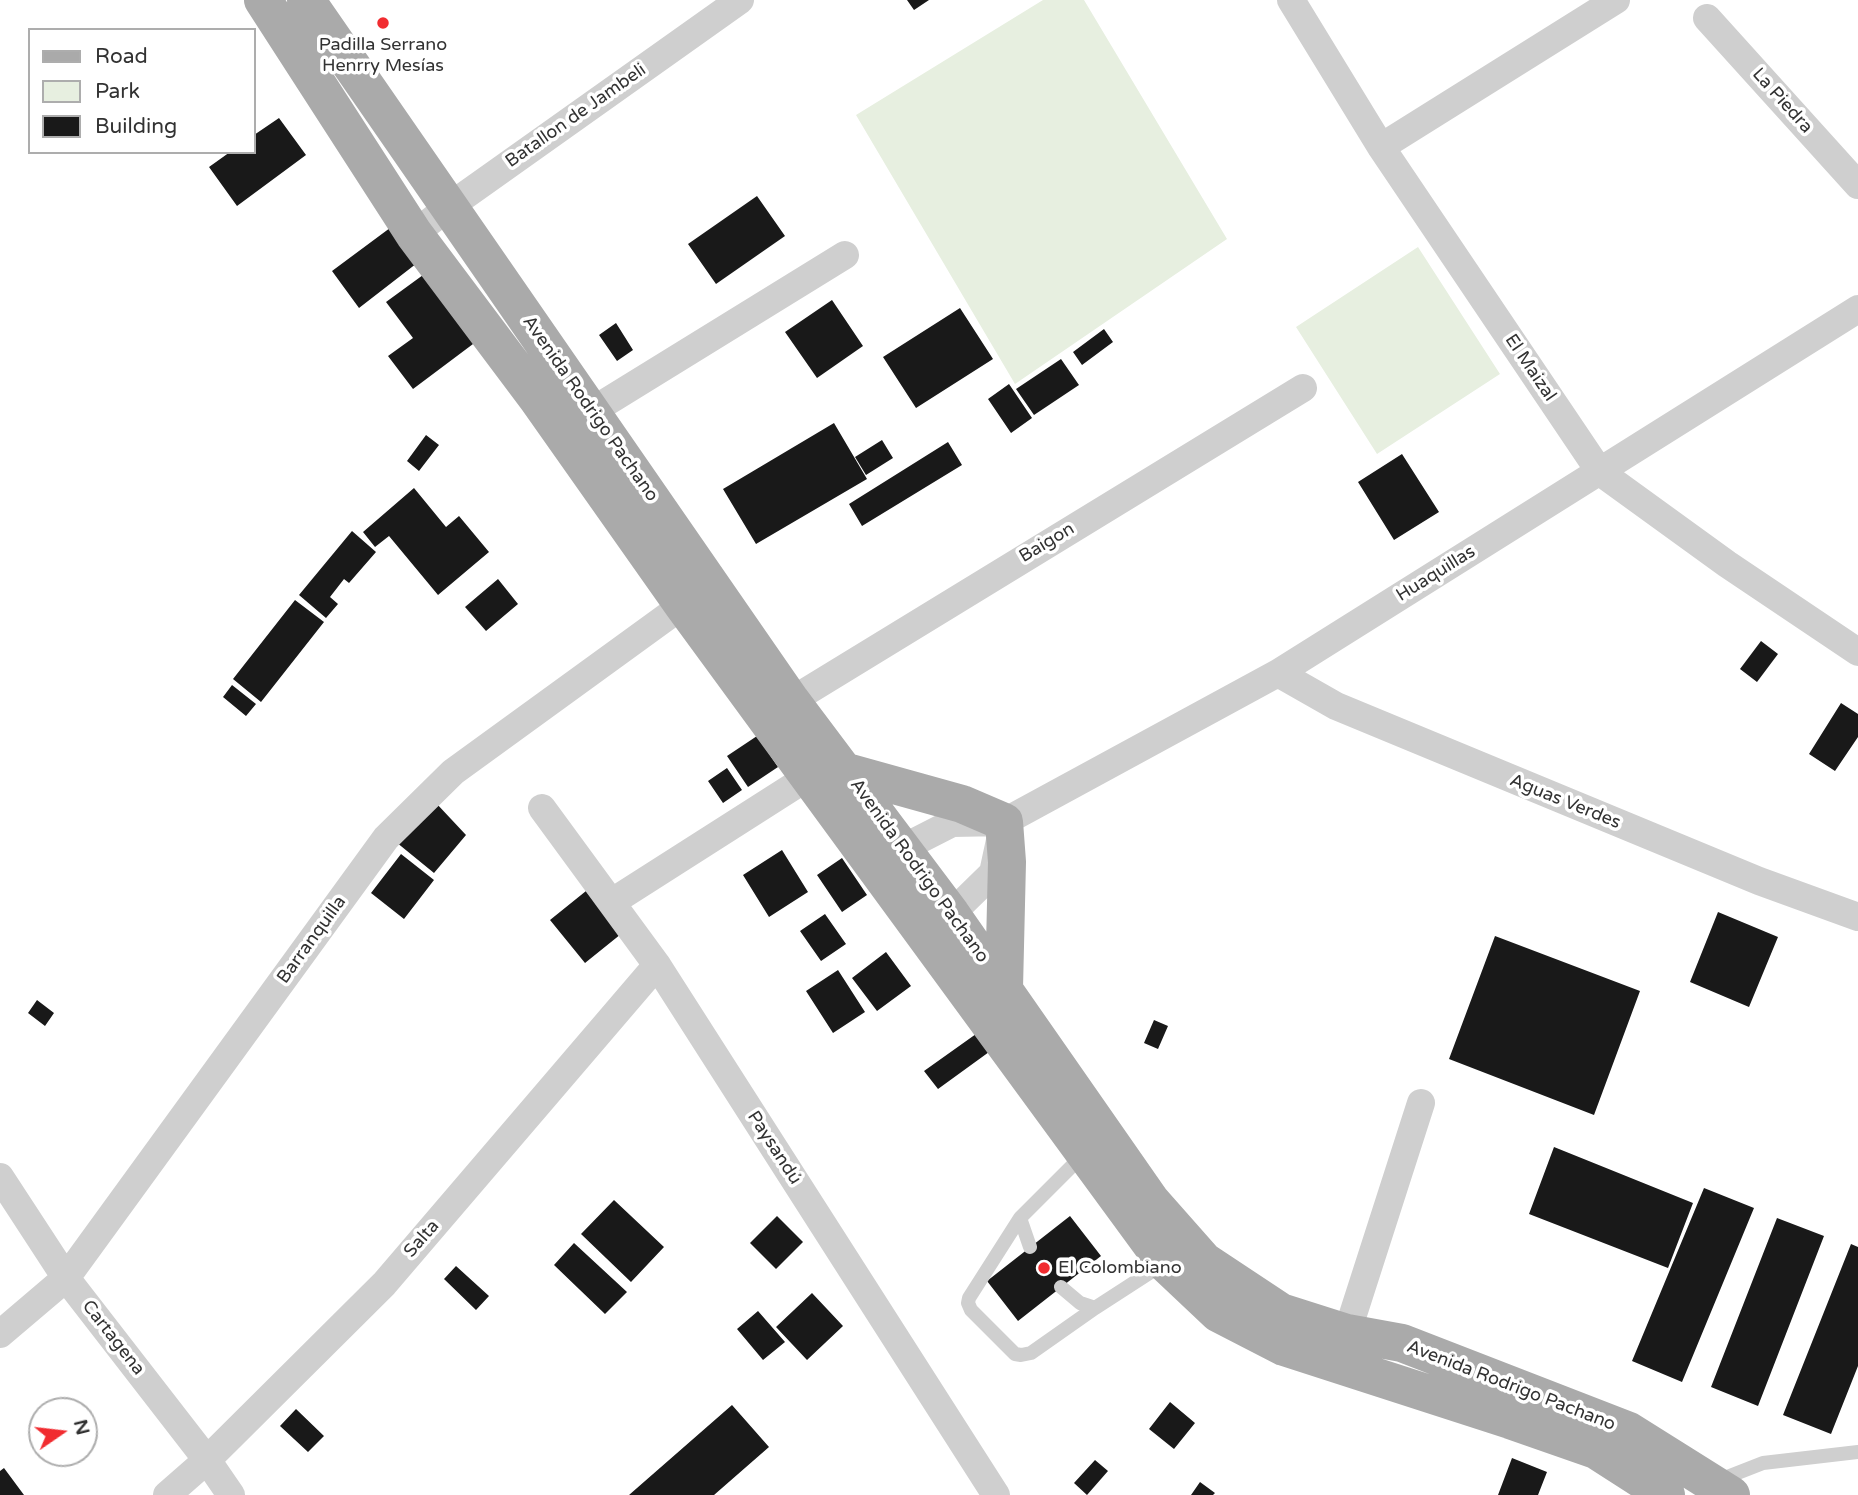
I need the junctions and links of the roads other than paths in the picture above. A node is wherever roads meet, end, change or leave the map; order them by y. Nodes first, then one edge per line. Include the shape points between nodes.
1 (263, 0) edge
2 (306, 0) edge
3 (740, 0) edge
4 (1291, 0) edge
5 (1616, 0) edge
6 (708, 10) edge
7 (1707, 18) dead end
8 (1381, 148) junction
9 (1858, 185) edge
10 (450, 206) junction
11 (414, 234) junction
12 (845, 255) dead end
13 (1858, 309) edge
14 (1303, 387) dead end
15 (592, 411) junction
16 (1600, 472) junction
17 (683, 605) junction
18 (1858, 652) edge
19 (1278, 673) junction
20 (791, 701) junction
21 (847, 772) junction
22 (808, 777) junction
23 (542, 808) dead end
24 (1004, 822) junction
25 (889, 859) junction
26 (612, 902) junction
27 (1858, 917) edge
28 (937, 924) junction
29 (657, 965) junction
30 (1004, 988) junction
31 (1421, 1103) dead end
32 (1084, 1154) junction
33 (0, 1177) edge
34 (1020, 1218) junction
35 (1030, 1247) dead end
36 (1165, 1263) junction
37 (66, 1278) junction
38 (1061, 1287) dead end
39 (1095, 1308) junction
40 (1347, 1333) junction
41 (0, 1334) edge
42 (1858, 1452) edge
43 (208, 1460) junction
44 (1721, 1489) edge
45 (167, 1495) edge
46 (231, 1495) edge
47 (996, 1495) edge
48 (1666, 1495) edge

1 - 11 main road, Avenida Rodrigo Pachano
2 - 10 main road, Avenida Rodrigo Pachano
3 - 6 street, Batallon de Jambeli
4 - 8 street, El Maizal
5 - 8 street
6 - 10 street, Batallon de Jambeli
7 - 9 street, La Piedra
8 - 16 street, El Maizal
10 - 11 street, Batallon de Jambeli
10 - 15 main road, Avenida Rodrigo Pachano
11 - 17 main road, Avenida Rodrigo Pachano
12 - 15 street
13 - 16 street, Huaquillas
14 - 20 street, Baigon
15 - 20 main road, Avenida Rodrigo Pachano
16 - 18 street, El Maizal
16 - 19 street, Huaquillas
17 - 22 main road, Avenida Rodrigo Pachano
17 - 37 street, Barranquilla via 453,772 386,838
19 - 24 street, Huaquillas
19 - 27 street, Aguas Verdes via 1336,706 1759,881
20 - 21 main road, Avenida Rodrigo Pachano
21 - 24 main road via 962,804
21 - 25 main road, Avenida Rodrigo Pachano
22 - 25 main road, Avenida Rodrigo Pachano
22 - 26 street
23 - 26 street, Paysandú
24 - 25 street via 952,823
24 - 28 street via 993,873
24 - 30 main road
25 - 28 main road, Avenida Rodrigo Pachano
26 - 29 street, Paysandú
28 - 30 main road, Avenida Rodrigo Pachano
28 - 32 main road, Avenida Rodrigo Pachano
29 - 43 street, Salta via 384,1284
29 - 47 street, Paysandú
30 - 40 main road, Avenida Rodrigo Pachano via 1152,1201 1204,1261 1281,1312
31 - 40 street
32 - 34 lane
32 - 36 main road, Avenida Rodrigo Pachano
33 - 37 street, Cartagena
34 - 35 lane
34 - 39 lane via 969,1298 971,1310 1021,1355 1031,1353
36 - 39 lane
36 - 48 main road, Avenida Rodrigo Pachano via 1218,1313 1284,1347 1596,1450
37 - 41 street, Barranquilla
37 - 43 street, Cartagena
38 - 39 lane via 1080,1303
40 - 44 main road, Avenida Rodrigo Pachano via 1402,1343 1629,1432
42 - 44 lane via 1763,1463
43 - 45 street, Salta
43 - 46 street, Cartagena

